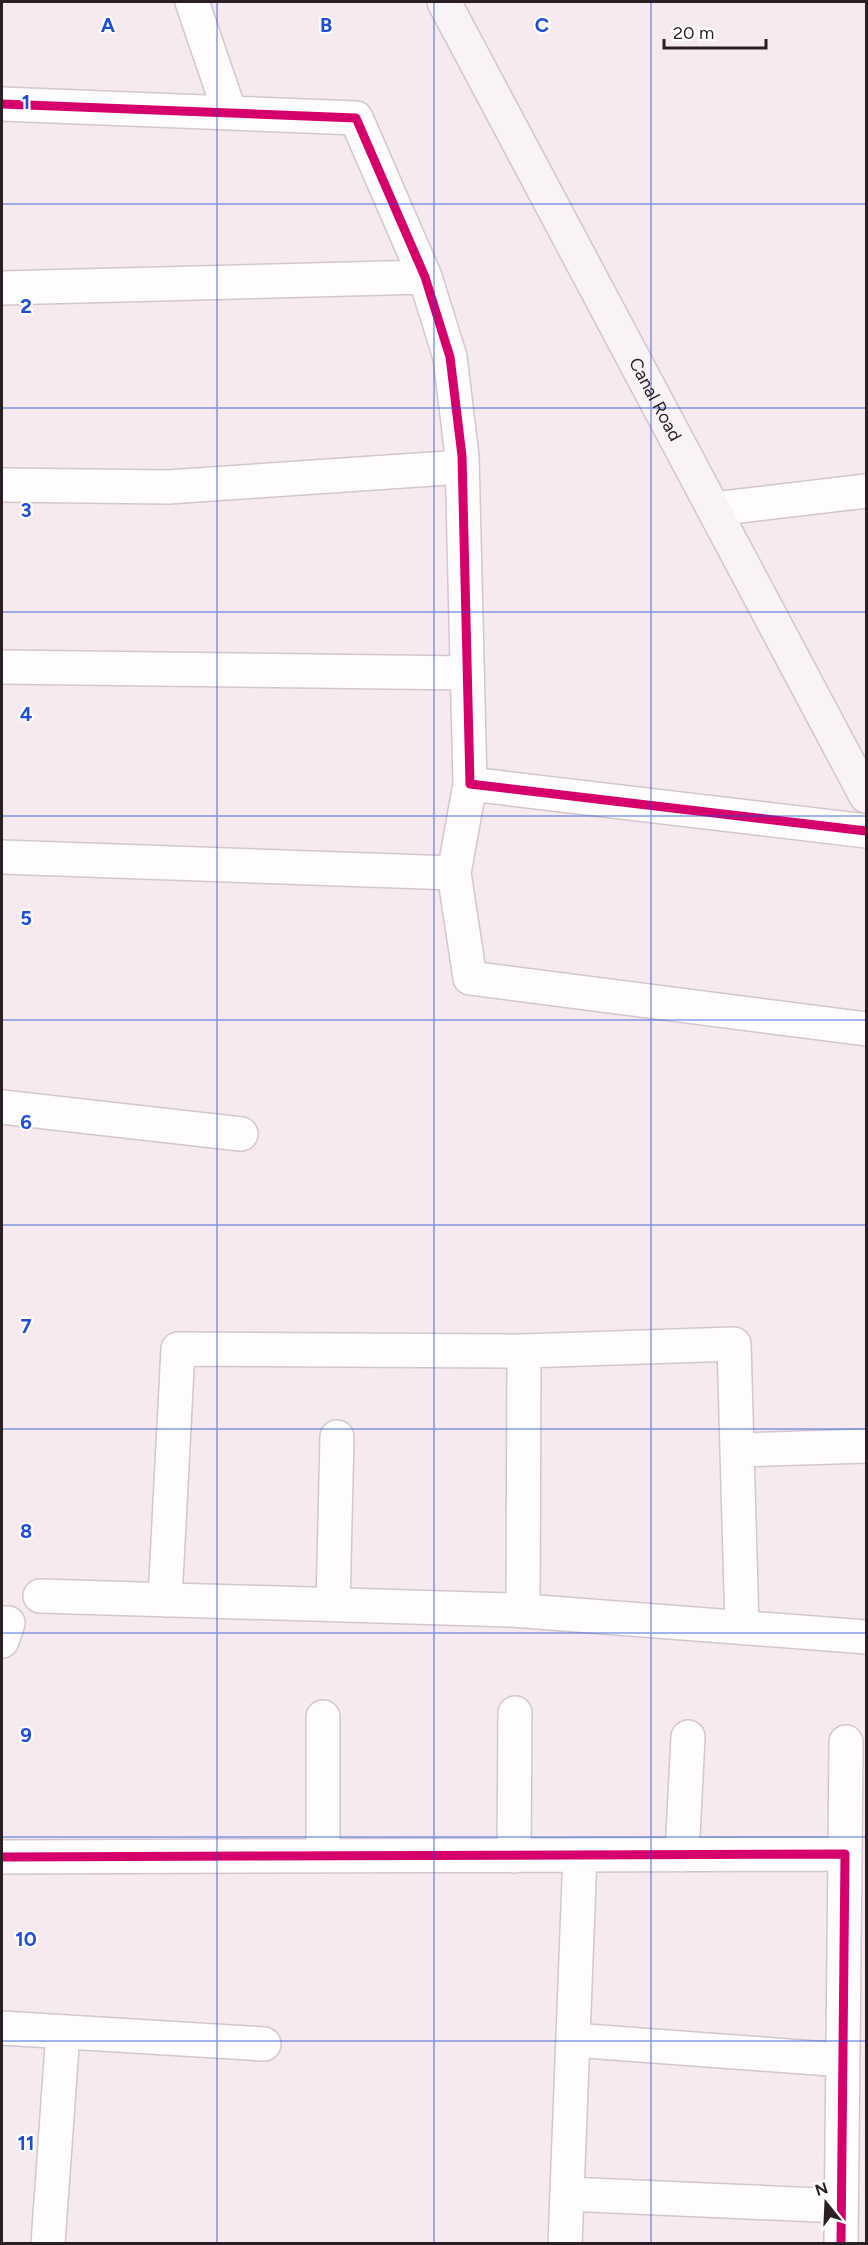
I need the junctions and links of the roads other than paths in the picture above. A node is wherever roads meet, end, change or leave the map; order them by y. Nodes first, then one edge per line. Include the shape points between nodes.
1 (192, 2) edge
2 (444, 2) edge
3 (2, 104) edge
4 (230, 114) junction
5 (425, 277) junction
6 (2, 288) edge
7 (462, 467) junction
8 (2, 485) edge
9 (867, 490) edge
10 (714, 509) junction
11 (2, 667) edge
12 (467, 673) junction
13 (470, 784) junction
14 (867, 796) edge
15 (867, 831) edge
16 (2, 857) edge
17 (454, 873) junction
18 (867, 1029) edge
19 (2, 1107) edge
20 (241, 1134) dead end
21 (524, 1351) junction
22 (337, 1437) dead end
23 (867, 1446) edge
24 (737, 1450) junction
25 (40, 1596) dead end
26 (165, 1600) junction
27 (333, 1605) junction
28 (523, 1611) junction
29 (2, 1623) edge
30 (741, 1627) junction
31 (867, 1637) edge
32 (2, 1641) edge
33 (515, 1713) dead end
34 (323, 1717) dead end
35 (688, 1737) dead end
36 (846, 1742) dead end
37 (846, 1854) junction
38 (682, 1855) junction
39 (323, 1856) junction
40 (514, 1856) junction
41 (580, 1856) junction
42 (2, 1857) edge
43 (2, 2028) edge
44 (63, 2032) junction
45 (573, 2040) junction
46 (264, 2044) dead end
47 (843, 2060) junction
48 (567, 2194) junction
49 (841, 2206) junction
50 (48, 2244) edge
51 (565, 2244) edge
52 (841, 2244) edge

1 - 4 street
2 - 10 street, Canal Road
3 - 4 street
4 - 5 street via 357,118
5 - 6 street
5 - 7 street via 450,357
7 - 8 street via 168,487
7 - 12 street
9 - 10 street
10 - 14 street, Canal Road
11 - 12 street
12 - 13 street
13 - 15 street
13 - 17 street
16 - 17 street
17 - 18 street via 470,978
19 - 20 street
21 - 24 street via 734,1344
21 - 26 street via 178,1349
21 - 28 street
22 - 27 street
23 - 24 street
24 - 30 street
25 - 26 street
26 - 27 street
27 - 28 street
28 - 30 street
29 - 32 street via 8,1623
30 - 31 street
33 - 40 street
34 - 39 street
35 - 38 street
36 - 37 street
37 - 38 street
37 - 47 street
38 - 41 street
39 - 40 street
39 - 42 street
40 - 41 street
41 - 45 street
43 - 44 street
44 - 46 street
44 - 50 street
45 - 47 street
45 - 48 street
47 - 49 street
48 - 49 street
48 - 51 street
49 - 52 street

